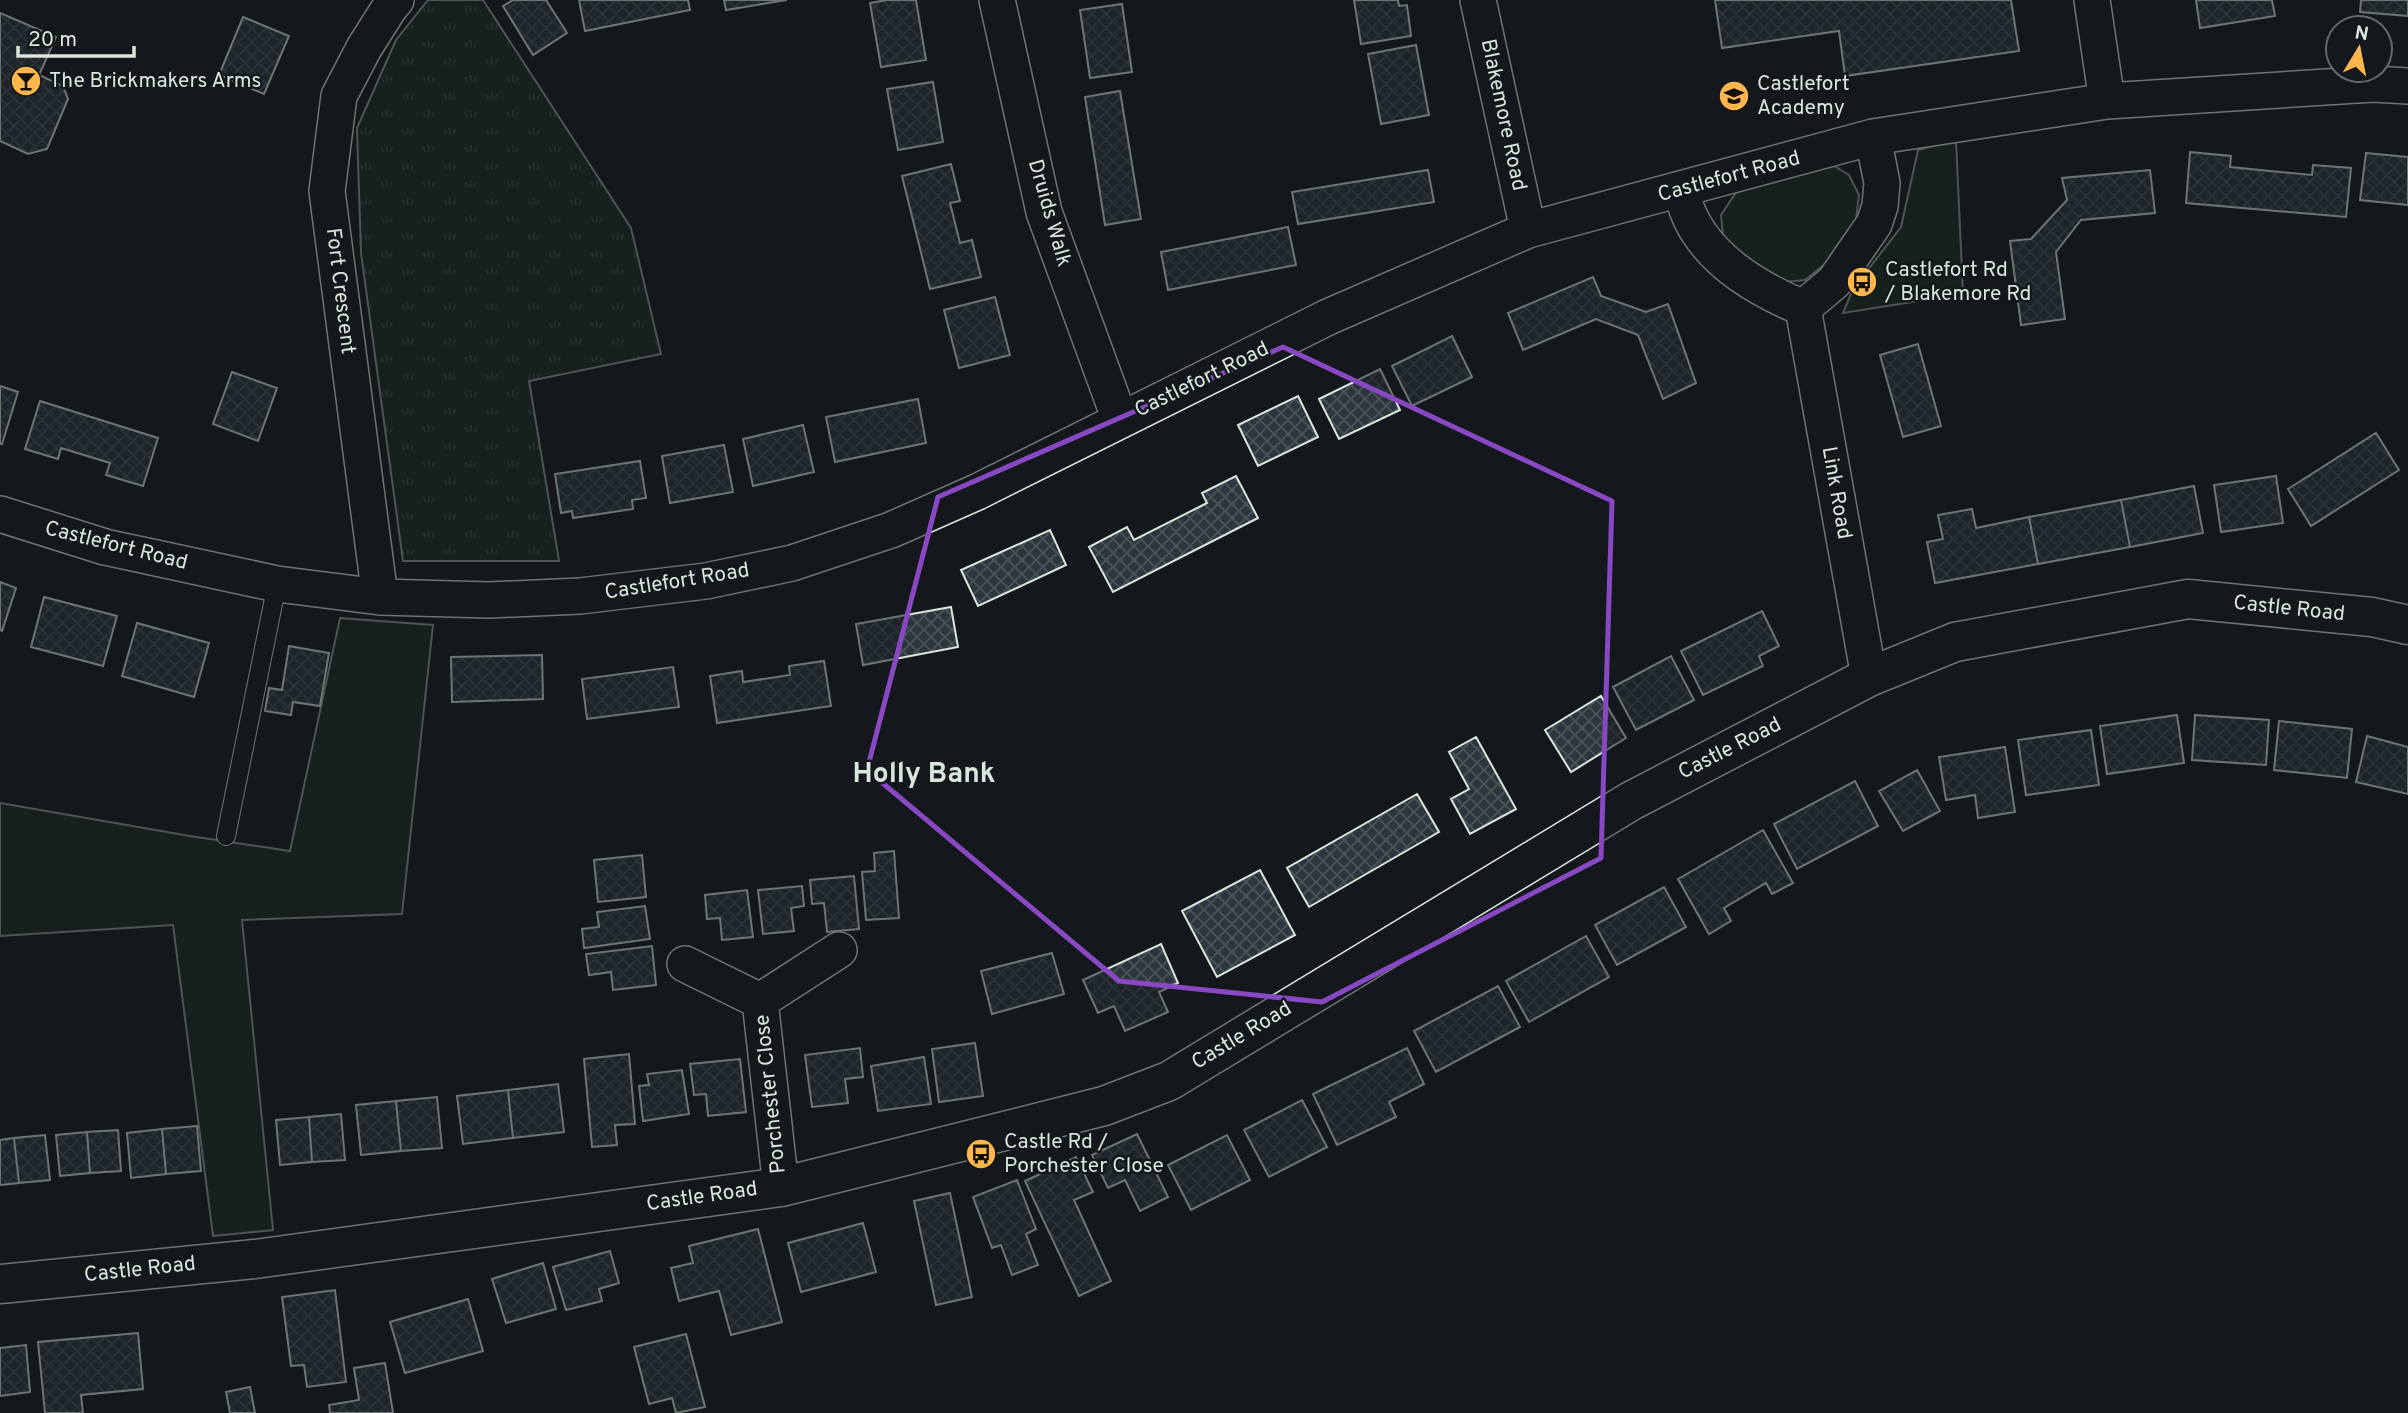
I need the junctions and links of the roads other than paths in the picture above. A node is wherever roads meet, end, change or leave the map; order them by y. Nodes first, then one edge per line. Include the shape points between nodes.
1 (396, 0) edge
2 (997, 0) edge
3 (1478, 0) edge
4 (2092, 0) edge
5 (2408, 86) edge
6 (2107, 101) junction
7 (1873, 137) junction
8 (1681, 191) junction
9 (1528, 230) junction
10 (1803, 308) junction
11 (1120, 420) junction
12 (0, 514) edge
13 (277, 584) junction
14 (380, 597) junction
15 (2408, 625) edge
16 (1870, 677) junction
17 (226, 836) dead end
18 (839, 950) dead end
19 (685, 964) dead end
20 (760, 1001) junction
21 (781, 1186) junction
22 (0, 1284) edge

1 - 14 street, Fort Crescent via 339,96 327,191
2 - 11 street, Druids Walk via 1044,212
3 - 9 street, Blakemore Road
4 - 6 street
5 - 6 street, Castlefort Road via 2373,84
6 - 7 street, Castlefort Road
7 - 8 street, Castlefort Road
7 - 10 street via 1882,183 1874,224 1834,282
8 - 9 street, Castlefort Road
8 - 10 street via 1692,221 1709,247 1772,295
9 - 11 street, Castlefort Road via 1328,317
10 - 16 street, Link Road
11 - 14 street, Castlefort Road via 891,530 792,563 706,581 580,596 489,600
12 - 13 street, Castlefort Road via 105,547
13 - 14 street, Castlefort Road
13 - 17 lane
15 - 16 street, Castle Road via 2372,617 2188,599 1955,642
16 - 21 street, Castle Road via 1631,801 1169,1080 1104,1106
18 - 20 street, Porchester Close
19 - 20 street, Porchester Close
20 - 21 street, Porchester Close
21 - 22 street, Castle Road via 255,1259

